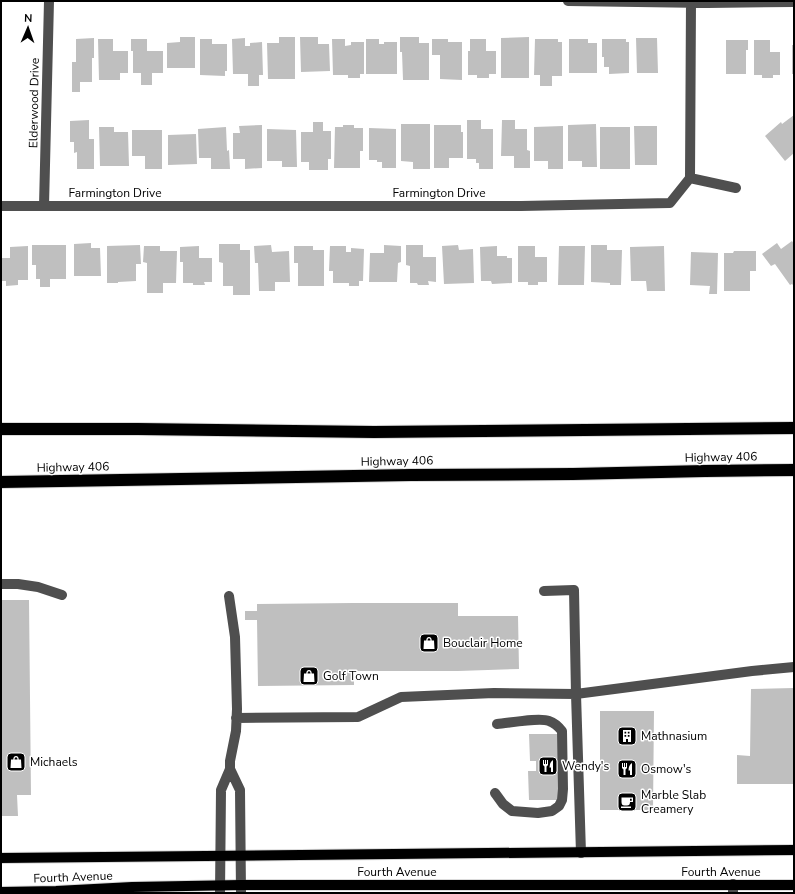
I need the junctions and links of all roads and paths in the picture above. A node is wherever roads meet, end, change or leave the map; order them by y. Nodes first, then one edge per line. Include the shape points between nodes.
1 (49, 1) edge
2 (568, 1) edge
3 (691, 2) edge
4 (794, 2) edge
5 (690, 178) junction
6 (736, 188) dead end
7 (1, 206) edge
8 (44, 206) junction
9 (794, 428) edge
10 (1, 429) edge
11 (794, 470) edge
12 (1, 482) edge
13 (1, 584) edge
14 (544, 591) dead end
15 (62, 595) dead end
16 (229, 596) dead end
17 (794, 667) edge
18 (576, 694) junction
19 (236, 718) junction
20 (498, 724) dead end
21 (230, 770) junction
22 (495, 793) dead end
23 (794, 850) edge
24 (581, 852) junction
25 (220, 855) junction
26 (241, 855) junction
27 (1, 858) edge
28 (794, 885) edge
29 (220, 889) edge
30 (241, 889) edge
31 (733, 889) edge
32 (1, 892) edge
33 (19, 892) edge
34 (56, 892) edge

1 - 8 street, Elderwood Drive
2 - 3 street
3 - 4 street
3 - 5 street
5 - 6 street
5 - 8 street, Farmington Drive via 670,203 521,206
7 - 8 street, Farmington Drive
9 - 10 highway via 374,432
11 - 12 highway, Highway 406
13 - 15 street via 38,587
14 - 18 street via 574,590
16 - 19 street via 235,637
17 - 18 street
18 - 19 street via 401,697 358,717
18 - 24 street
19 - 21 street
20 - 22 street via 544,719 558,726 562,731 563,789 559,806 552,811 538,813 512,811
21 - 25 street via 221,790
21 - 26 street via 240,790
23 - 24 main road, Fourth Avenue
24 - 26 main road, Fourth Avenue
25 - 26 main road, Fourth Avenue
25 - 27 main road, Fourth Avenue
25 - 29 street
26 - 30 street
28 - 31 main road, Fourth Avenue
29 - 30 main road, Fourth Avenue
29 - 34 main road, Fourth Avenue via 132,887
30 - 31 main road, Fourth Avenue via 574,885
32 - 33 main road, Fourth Avenue
33 - 34 main road, Fourth Avenue

